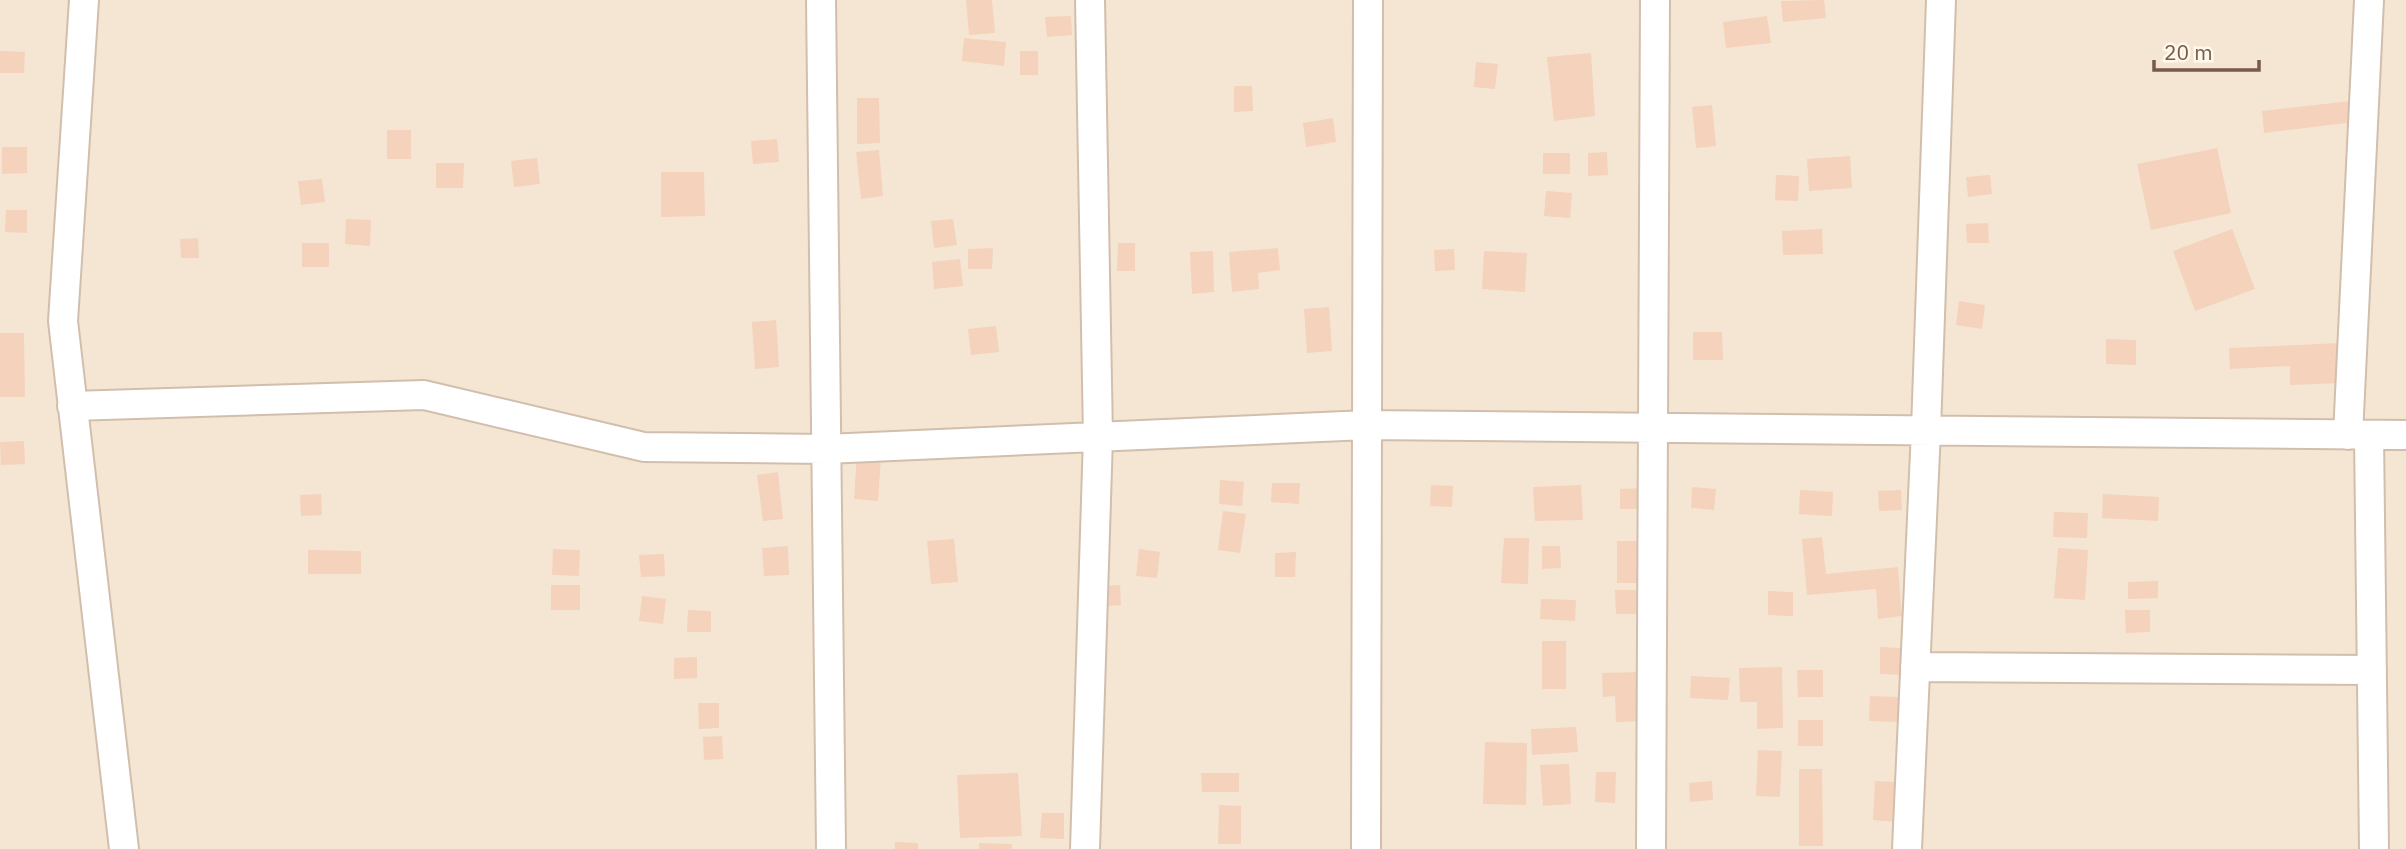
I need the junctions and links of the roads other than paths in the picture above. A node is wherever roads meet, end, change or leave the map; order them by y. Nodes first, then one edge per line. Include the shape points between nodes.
1 (84, 0) edge
2 (821, 0) edge
3 (1090, 0) edge
4 (1368, 0) edge
5 (1654, 0) edge
6 (1941, 0) edge
7 (2369, 0) edge
8 (72, 406) junction
9 (1367, 425) junction
10 (1653, 428) junction
11 (1926, 430) junction
12 (2359, 435) junction
13 (2406, 435) edge
14 (1098, 437) junction
15 (826, 449) junction
16 (1915, 667) junction
17 (2372, 670) junction
18 (124, 849) edge
19 (831, 849) edge
20 (1085, 849) edge
21 (1366, 849) edge
22 (1651, 849) edge
23 (1907, 849) edge
24 (2374, 849) edge

1 - 8 street via 63,321
2 - 15 street
3 - 14 street
4 - 9 street
5 - 10 street
6 - 11 street
7 - 12 street
8 - 15 street via 424,394 644,447
8 - 18 street
9 - 10 street
9 - 14 street
9 - 21 street
10 - 11 street
10 - 22 street
11 - 12 street
11 - 16 street
12 - 13 street
12 - 17 street
14 - 15 street
14 - 20 street
15 - 19 street
16 - 17 street
16 - 23 street
17 - 24 street

